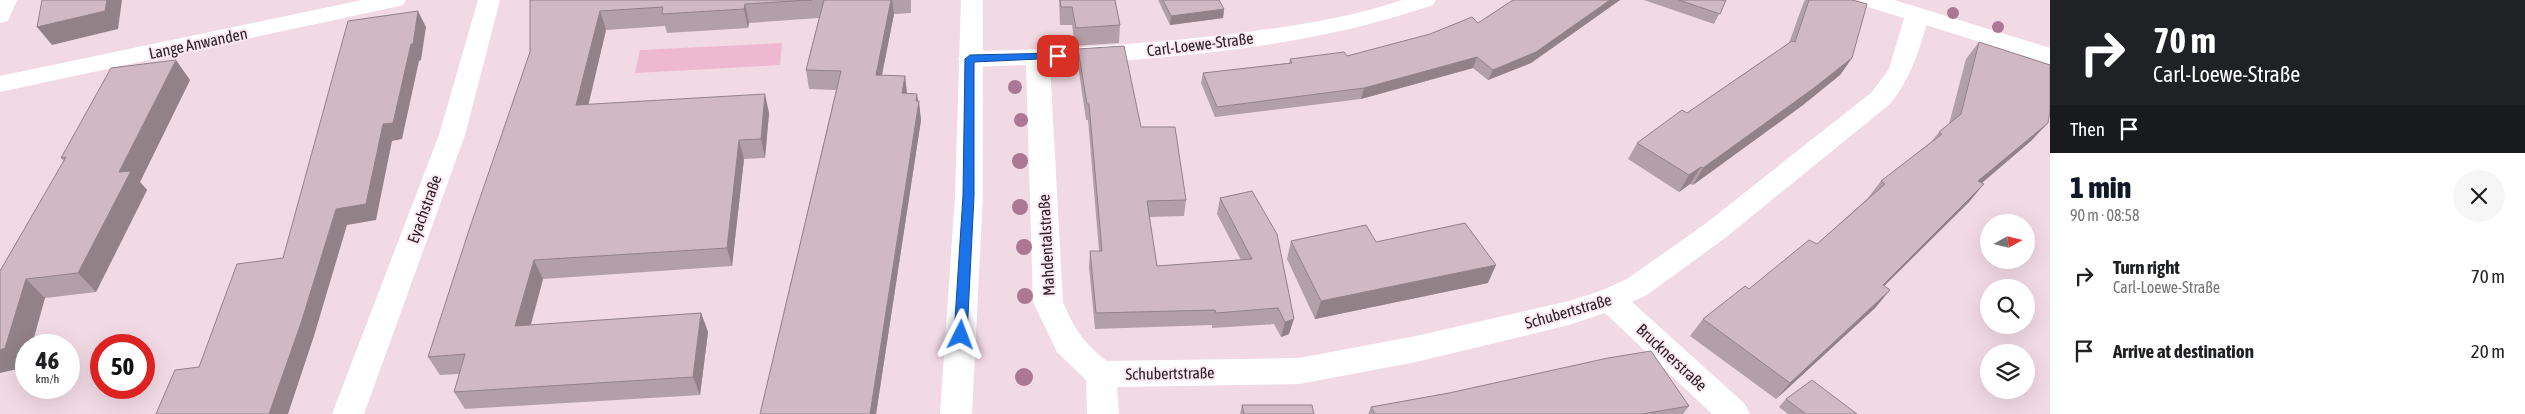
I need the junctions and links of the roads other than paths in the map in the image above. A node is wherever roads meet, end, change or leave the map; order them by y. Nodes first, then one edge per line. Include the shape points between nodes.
1 (6, 0) edge
2 (395, 0) edge
3 (489, 0) edge
4 (972, 0) edge
5 (1425, 0) edge
6 (1870, 0) edge
7 (1916, 15) junction
8 (0, 16) edge
9 (2050, 56) edge
10 (1038, 57) junction
11 (970, 59) junction
12 (0, 84) edge
13 (1610, 300) junction
14 (1101, 374) junction
15 (348, 414) edge
16 (956, 414) edge
17 (1103, 414) edge
18 (1734, 414) edge

1 - 8 street
2 - 12 street, Lange Anwanden
3 - 15 street, Eyachstraße via 452,135
4 - 11 street
5 - 10 street, Carl-Loewe-Straße via 1356,22 1304,31 1155,50
6 - 7 street
7 - 9 street
7 - 13 street, Schubertstraße via 1904,66 1895,82 1875,103 1715,231 1637,287
10 - 11 street, Carl-Loewe-Straße
10 - 14 street, Mahdentalstraße via 1048,302 1061,335 1078,358
11 - 16 street via 968,196
13 - 14 street, Schubertstraße via 1569,313 1416,349 1299,371
13 - 18 street, Brucknerstraße
14 - 17 street

